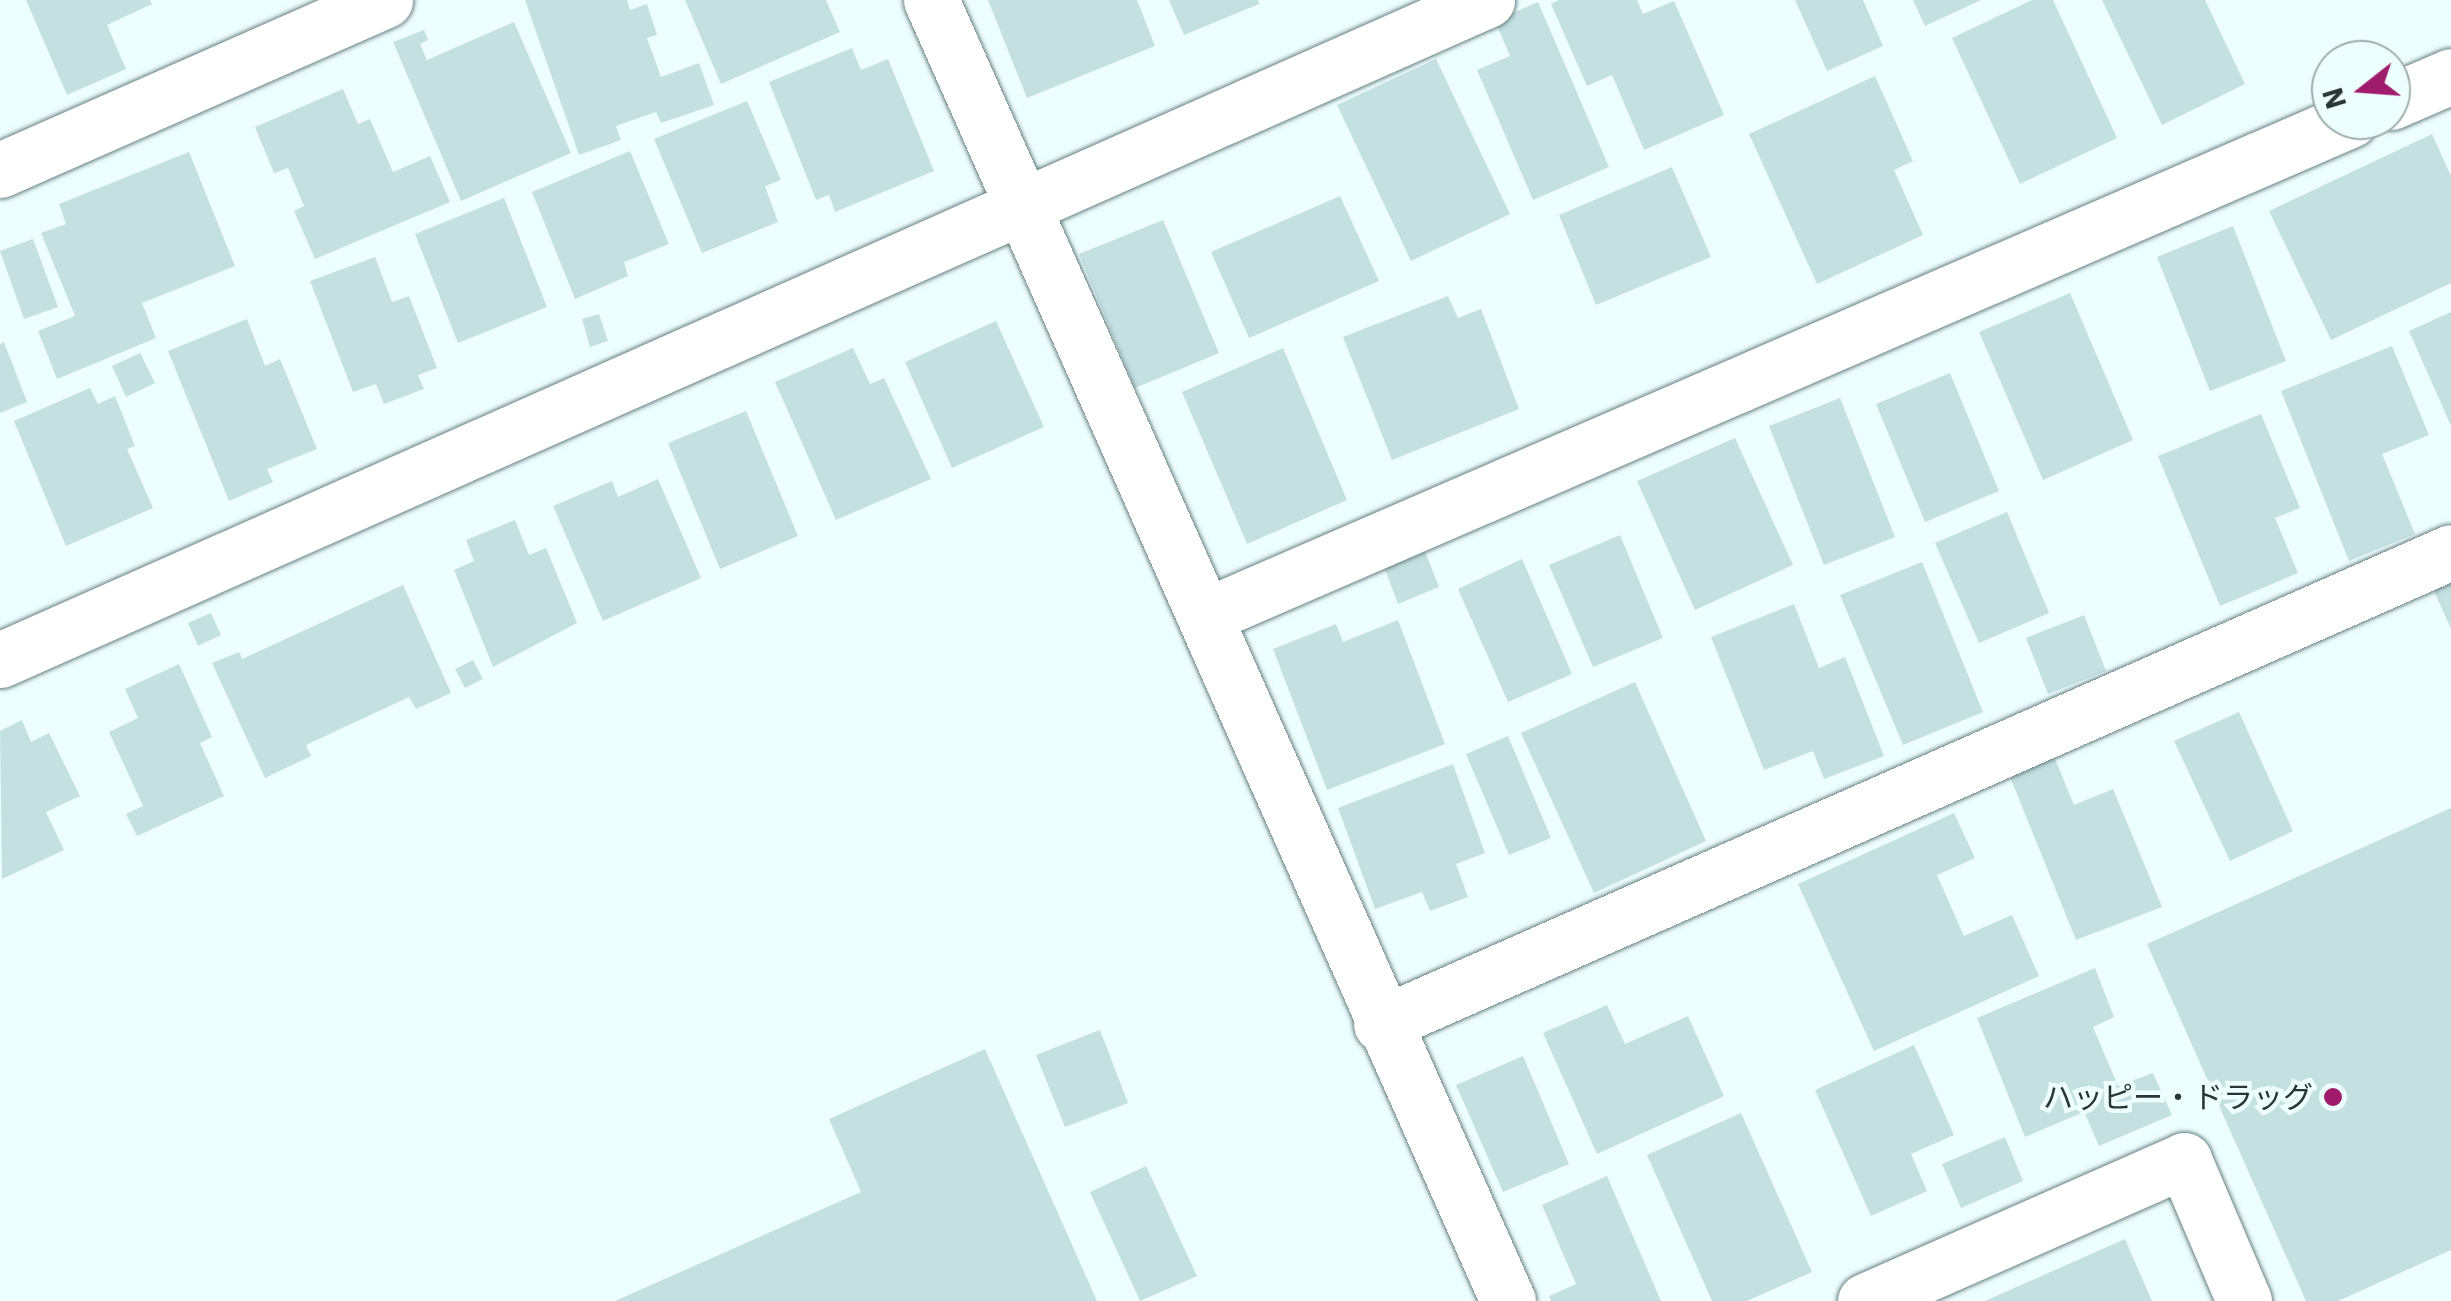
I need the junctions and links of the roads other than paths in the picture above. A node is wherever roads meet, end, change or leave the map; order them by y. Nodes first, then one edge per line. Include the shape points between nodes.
1 (385, 0) edge
2 (930, 0) edge
3 (1488, 0) edge
4 (2451, 76) edge
5 (2411, 93) edge
6 (2311, 137) edge
7 (0, 170) edge
8 (1022, 205) junction
9 (2451, 552) edge
10 (1207, 615) junction
11 (0, 660) edge
12 (1381, 1024) junction
13 (1508, 1301) edge
14 (1865, 1301) edge
15 (2244, 1301) edge

1 - 7 street
2 - 8 street
3 - 8 street
4 - 5 street
6 - 10 street
8 - 10 street
8 - 11 street
9 - 12 street
10 - 12 street
12 - 13 street
14 - 15 street via 2184,1160

